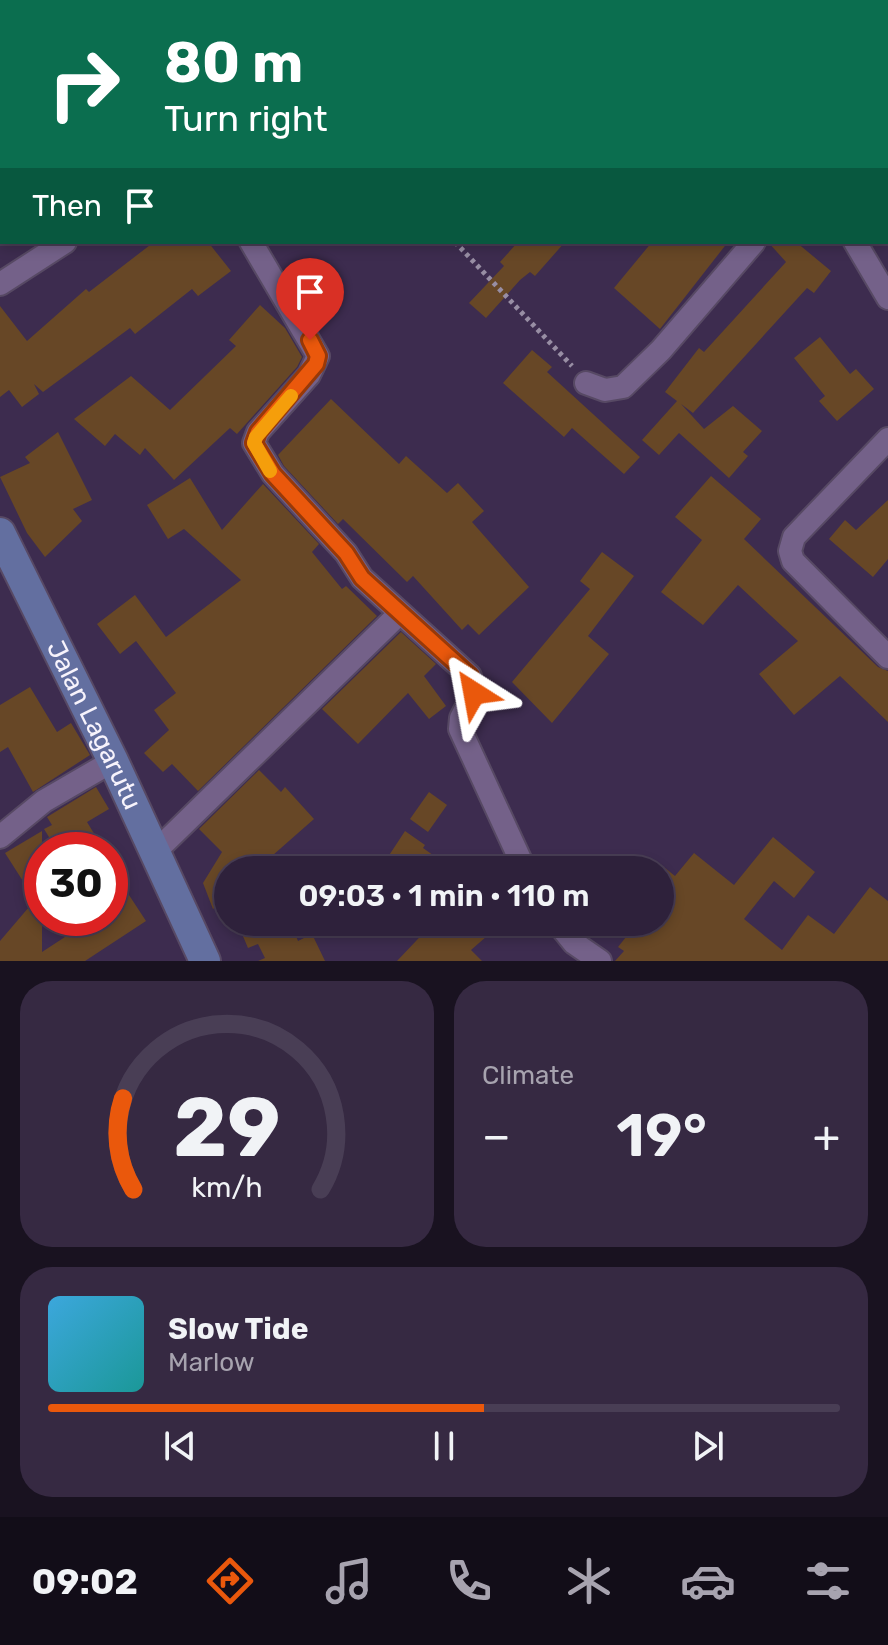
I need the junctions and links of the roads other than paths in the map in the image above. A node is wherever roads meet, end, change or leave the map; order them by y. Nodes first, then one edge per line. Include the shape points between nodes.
1 (62, 244) edge
2 (252, 244) edge
3 (752, 244) edge
4 (856, 244) edge
5 (0, 284) edge
6 (888, 298) edge
7 (586, 383) road end
8 (888, 440) edge
9 (0, 533) edge
10 (398, 615) junction
11 (888, 657) edge
12 (113, 761) junction
13 (0, 837) edge
14 (154, 853) junction
15 (519, 856) edge
16 (568, 936) edge
17 (205, 961) edge
18 (600, 961) edge

1 - 5 street
2 - 10 street via 318,356 309,375 254,443 273,474
3 - 7 street via 623,387 605,390
4 - 6 street
8 - 11 street via 794,537 790,551 793,561
9 - 12 street, Jalan Lagarutu
10 - 14 street
10 - 15 street via 470,676 474,693 460,729
12 - 13 street via 44,801
12 - 14 street, Jalan Lagarutu
14 - 17 street, Jalan Lagarutu
16 - 18 street

